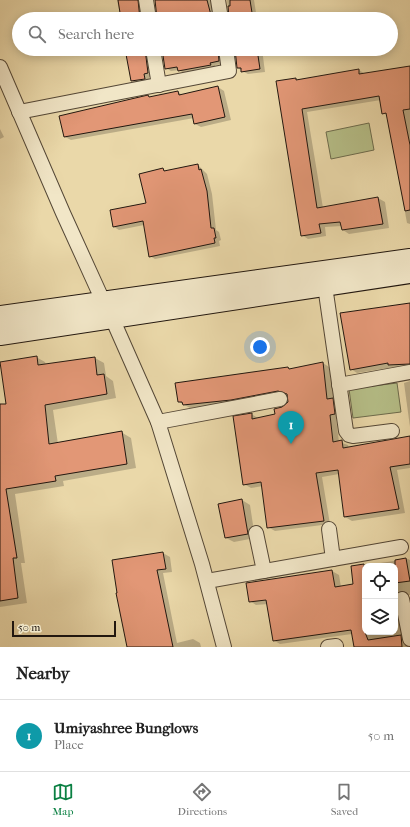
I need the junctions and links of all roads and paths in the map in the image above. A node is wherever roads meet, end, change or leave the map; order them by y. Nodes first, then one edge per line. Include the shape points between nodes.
1 (146, 0) edge
2 (218, 0) edge
3 (148, 12) edge
4 (220, 12) edge
5 (155, 56) edge
6 (227, 56) edge
7 (0, 67) edge
8 (159, 85) junction
9 (19, 112) junction
10 (410, 259) edge
11 (410, 273) edge
12 (325, 286) junction
13 (108, 309) junction
14 (0, 316) edge
15 (0, 335) edge
16 (410, 372) edge
17 (339, 385) junction
18 (280, 399) dead end
19 (158, 422) junction
20 (392, 430) dead end
21 (329, 529) dead end
22 (256, 533) dead end
23 (402, 547) dead end
24 (333, 559) junction
25 (264, 571) junction
26 (207, 580) junction
27 (402, 599) dead end
28 (410, 639) edge
29 (224, 647) edge

1 - 3 street
2 - 4 street
5 - 8 street
6 - 8 street via 229,71
7 - 9 street
8 - 9 street
9 - 13 street
10 - 13 street
11 - 12 street
12 - 13 street
12 - 17 street
13 - 14 street
13 - 15 street
13 - 19 street
16 - 17 street
17 - 20 street via 346,431 349,435
18 - 19 street
19 - 26 street
21 - 24 street
22 - 25 street
23 - 24 street
24 - 25 street
25 - 26 street
26 - 29 street
27 - 28 street

